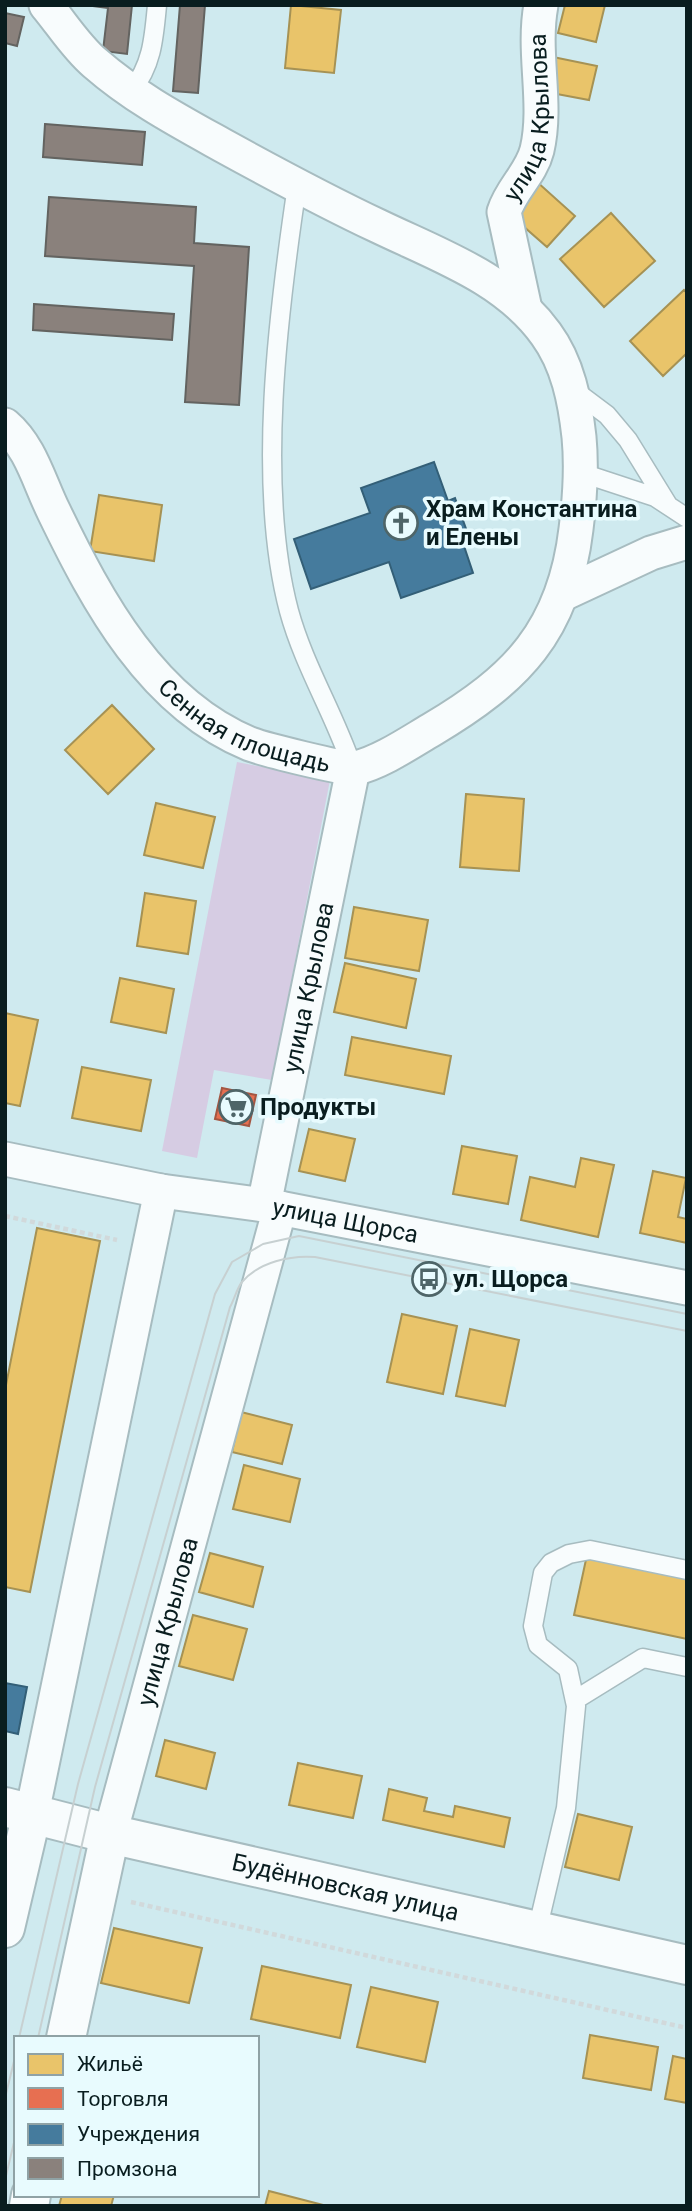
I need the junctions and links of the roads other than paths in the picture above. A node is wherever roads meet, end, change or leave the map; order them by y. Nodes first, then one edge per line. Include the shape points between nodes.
1 (47, 5) edge
2 (157, 5) edge
3 (541, 5) edge
4 (131, 91) junction
5 (297, 186) junction
6 (525, 309) junction
7 (570, 387) junction
8 (5, 425) edge
9 (582, 473) junction
10 (668, 505) junction
11 (687, 517) edge
12 (687, 542) edge
13 (563, 594) junction
14 (353, 769) junction
15 (5, 1159) edge
16 (161, 1191) junction
17 (272, 1207) junction
18 (687, 1288) edge
19 (687, 1570) edge
20 (687, 1667) edge
21 (575, 1700) junction
22 (19, 1810) edge
23 (110, 1834) junction
24 (5, 1928) edge
25 (537, 1931) junction
26 (687, 1965) edge
27 (66, 2036) edge

1 - 4 street, Сенная площадь via 91,60
2 - 4 lane via 153,47 144,76
3 - 6 street, улица Крылова via 536,30 540,133 531,167 504,212
4 - 5 street, Сенная площадь
5 - 6 street, Сенная площадь via 474,271
5 - 14 lane via 277,362 276,537 293,621
6 - 7 street, Сенная площадь via 548,336
7 - 9 street, Сенная площадь
7 - 10 lane via 607,415 628,440
8 - 14 street, Сенная площадь via 28,452 81,569 106,610 141,661 171,691 221,729 252,745
9 - 10 lane
9 - 13 street, Сенная площадь via 574,547
10 - 11 lane
12 - 13 street via 651,553
13 - 14 street, Сенная площадь via 539,639 486,694 406,744
14 - 17 street, улица Крылова
15 - 16 street, улица Щорса
16 - 17 street, улица Щорса
16 - 22 street
17 - 18 street, улица Щорса
17 - 23 street, улица Крылова
19 - 21 lane via 590,1550 551,1563 543,1573 533,1626 538,1645 568,1669
20 - 21 lane via 643,1658
21 - 25 lane via 566,1808
22 - 23 street, Будённовская улица
22 - 24 street
23 - 25 street, Будённовская улица
23 - 27 street, улица Крылова
25 - 26 street, Будённовская улица

